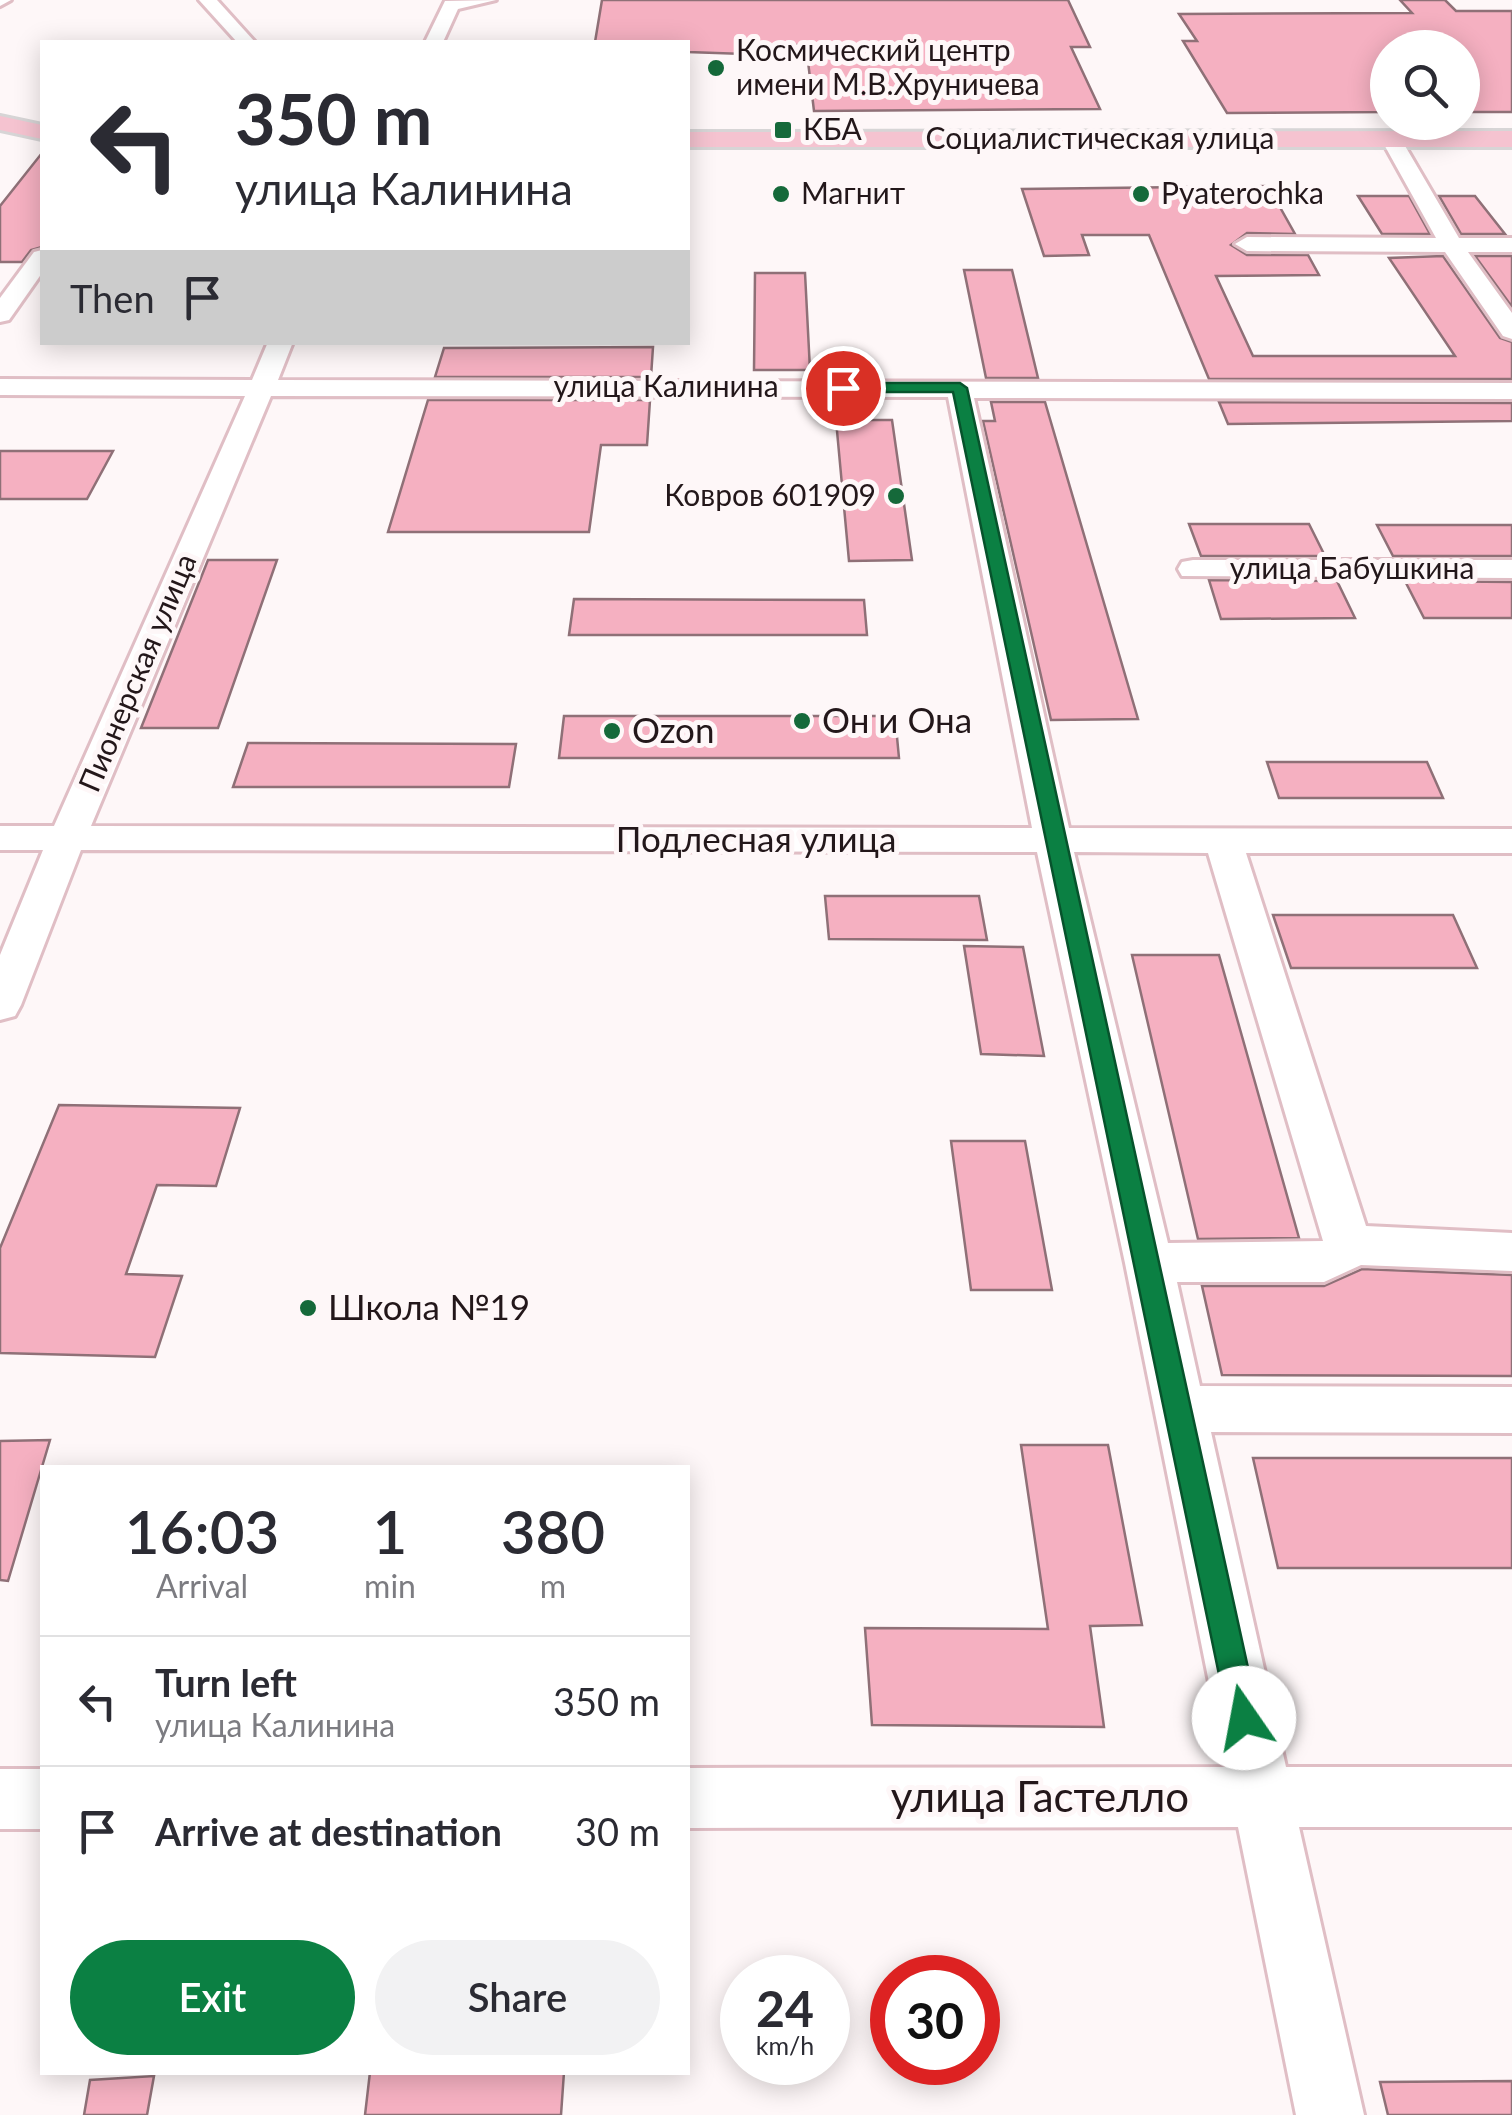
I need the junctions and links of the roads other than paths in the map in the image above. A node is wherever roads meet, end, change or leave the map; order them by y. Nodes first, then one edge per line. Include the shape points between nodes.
1 (208, 0) edge
2 (487, 0) edge
3 (244, 40) edge
4 (435, 40) edge
5 (0, 124) edge
6 (40, 132) edge
7 (1512, 138) edge
8 (1480, 139) edge
9 (690, 140) edge
10 (1370, 140) edge
11 (1392, 140) edge
12 (1247, 244) dead end
13 (1452, 245) junction
14 (1512, 245) edge
15 (40, 258) edge
16 (11, 284) edge
17 (0, 315) edge
18 (1512, 331) edge
19 (280, 345) edge
20 (261, 387) junction
21 (0, 388) edge
22 (960, 388) junction
23 (1512, 390) edge
24 (1193, 569) dead end
25 (1512, 569) edge
26 (0, 838) edge
27 (67, 838) junction
28 (1512, 841) edge
29 (1054, 842) junction
30 (1224, 842) junction
31 (0, 1005) edge
32 (1348, 1246) junction
33 (1512, 1252) edge
34 (1149, 1262) junction
35 (1180, 1409) junction
36 (1512, 1410) edge
37 (1260, 1796) junction
38 (1512, 1796) edge
39 (690, 1798) edge
40 (40, 1799) edge
41 (0, 1800) edge
42 (1330, 2115) edge

1 - 3 street
2 - 4 street via 450,5
5 - 6 main road
7 - 8 main road, Социалистическая улица
9 - 10 main road, Социалистическая улица
11 - 13 street
12 - 13 street
13 - 14 street
13 - 18 street
15 - 16 street
16 - 17 street
19 - 20 street, Пионерская улица
20 - 21 street, улица Калинина
20 - 22 street, улица Калинина
20 - 27 street, Пионерская улица
22 - 23 street, улица Калинина
22 - 29 street
24 - 25 street, улица Бабушкина
26 - 27 street, Подлесная улица
27 - 29 street, Подлесная улица
27 - 31 street, Пионерская улица
28 - 30 street, Подлесная улица
29 - 30 street, Подлесная улица
29 - 34 street
30 - 32 street
32 - 33 street
32 - 34 street via 1324,1262
34 - 35 street
35 - 36 street
35 - 37 street
37 - 38 street, улица Гастелло
37 - 39 street, улица Гастелло
37 - 42 street
40 - 41 street

